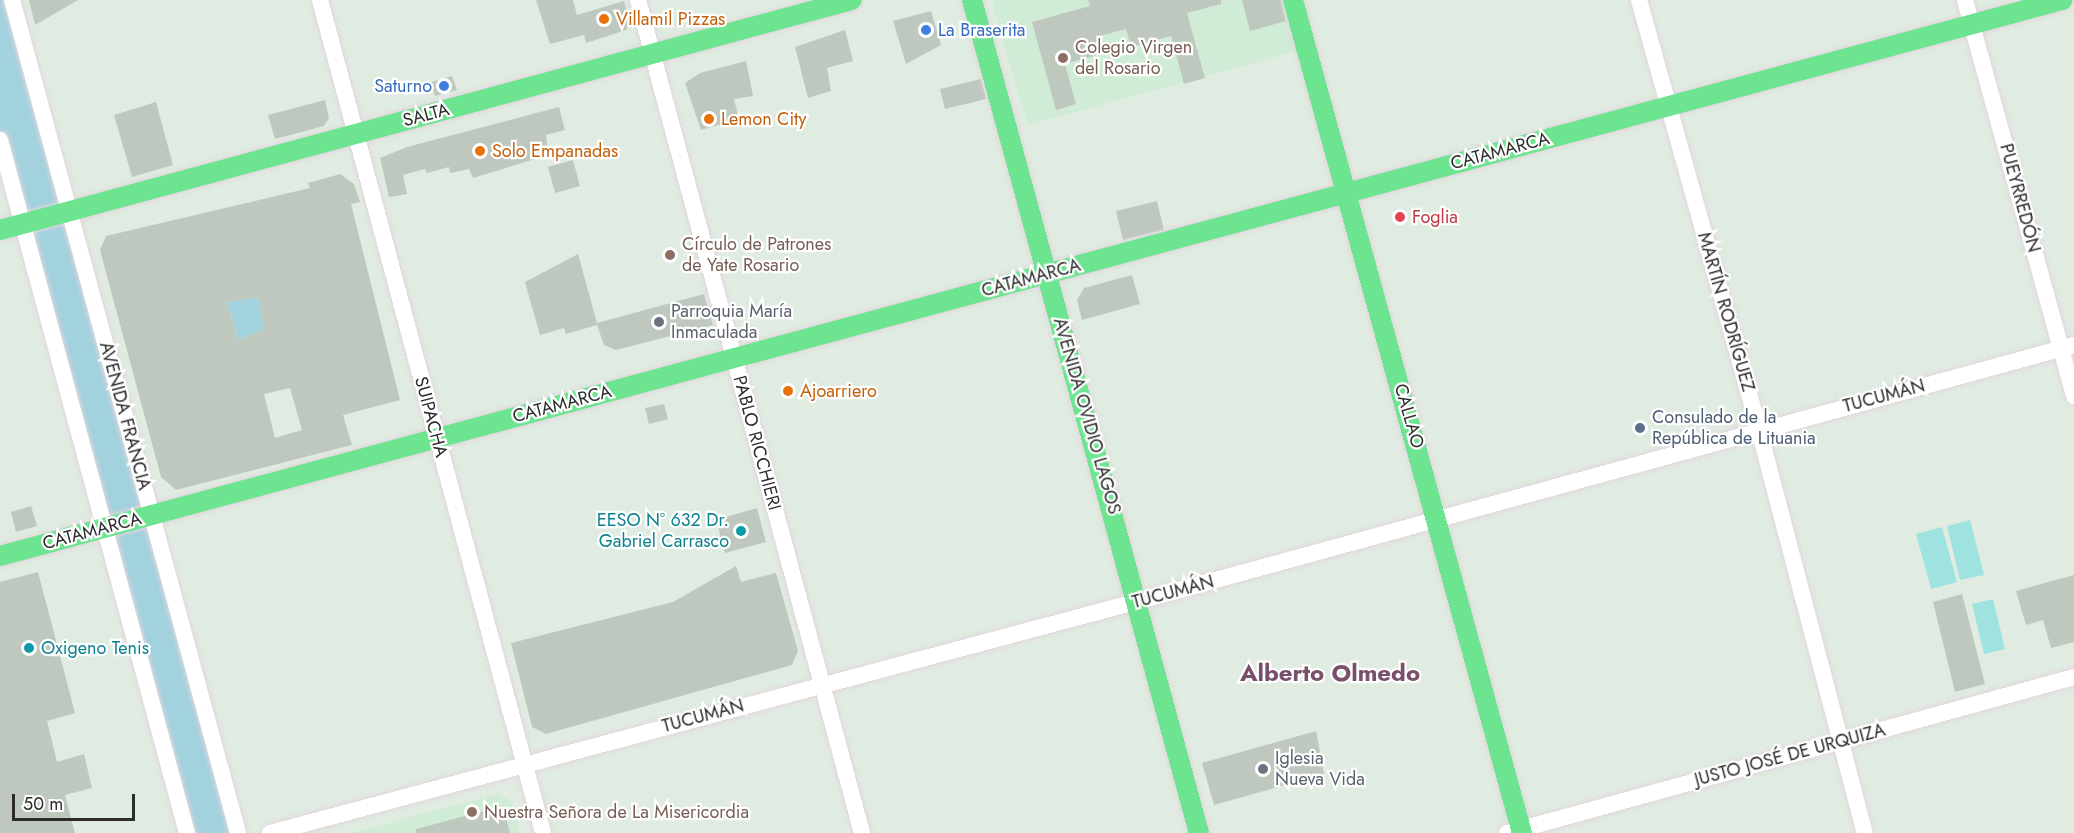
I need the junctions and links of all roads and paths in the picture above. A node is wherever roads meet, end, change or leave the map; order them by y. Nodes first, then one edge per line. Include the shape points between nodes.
1 (12, 0) edge
2 (320, 0) edge
3 (638, 0) edge
4 (852, 0) edge
5 (972, 0) edge
6 (1293, 0) edge
7 (1639, 0) edge
8 (1965, 0) edge
9 (2062, 0) edge
10 (1972, 24) junction
11 (652, 54) junction
12 (1668, 106) junction
13 (354, 134) junction
14 (0, 140) edge
15 (1347, 193) junction
16 (69, 211) junction
17 (21, 224) junction
18 (0, 230) edge
19 (1048, 273) junction
20 (2068, 346) edge
21 (734, 358) junction
22 (2074, 396) edge
23 (1759, 430) junction
24 (437, 438) junction
25 (152, 515) junction
26 (1437, 518) junction
27 (104, 528) junction
28 (0, 556) edge
29 (1139, 601) junction
30 (2074, 677) edge
31 (822, 684) junction
32 (1840, 741) junction
33 (525, 765) junction
34 (857, 832) edge
35 (1517, 832) edge
36 (187, 833) edge
37 (238, 833) edge
38 (270, 833) edge
39 (543, 833) edge
40 (1199, 833) edge
41 (1865, 833) edge

1 - 16 street, AVENIDA FRANCIA
2 - 13 street, SUIPACHA
3 - 11 street, PABLO RICCHIERI
4 - 11 main road, SALTA
5 - 19 main road, AVENIDA OVIDIO LAGOS
6 - 15 main road, CALLAO
7 - 12 street, MARTÍN RODRÍGUEZ
8 - 10 street, PUEYRREDÓN
9 - 10 main road, CATAMARCA
10 - 12 main road, CATAMARCA
10 - 20 street, PUEYRREDÓN
11 - 13 main road, SALTA
11 - 21 street, PABLO RICCHIERI
12 - 15 main road, CATAMARCA
12 - 23 street, MARTÍN RODRÍGUEZ
13 - 16 main road, SALTA
13 - 24 street, SUIPACHA
14 - 17 street
15 - 19 main road, CATAMARCA
15 - 26 main road, CALLAO
16 - 17 main road, SALTA
16 - 25 street, AVENIDA FRANCIA
17 - 18 main road, SALTA
17 - 27 street
19 - 21 main road, CATAMARCA
19 - 29 main road, AVENIDA OVIDIO LAGOS
20 - 22 street, PUEYRREDÓN
20 - 23 street, TUCUMÁN
21 - 24 main road, CATAMARCA
21 - 31 street, PABLO RICCHIERI
23 - 26 street, TUCUMÁN
23 - 32 street, MARTÍN RODRÍGUEZ
24 - 25 main road, CATAMARCA
24 - 33 street, SUIPACHA
25 - 27 main road, CATAMARCA
25 - 37 street, AVENIDA FRANCIA
26 - 29 street, TUCUMÁN
26 - 35 main road, CALLAO
27 - 28 main road, CATAMARCA
27 - 36 street
29 - 31 street, TUCUMÁN
29 - 40 main road, AVENIDA OVIDIO LAGOS
30 - 32 street, JUSTO JOSÉ DE URQUIZA
31 - 33 street, TUCUMÁN
31 - 34 street, PABLO RICCHIERI
32 - 35 street, JUSTO JOSÉ DE URQUIZA
32 - 41 street, MARTÍN RODRÍGUEZ
33 - 38 street, TUCUMÁN
33 - 39 street, SUIPACHA

